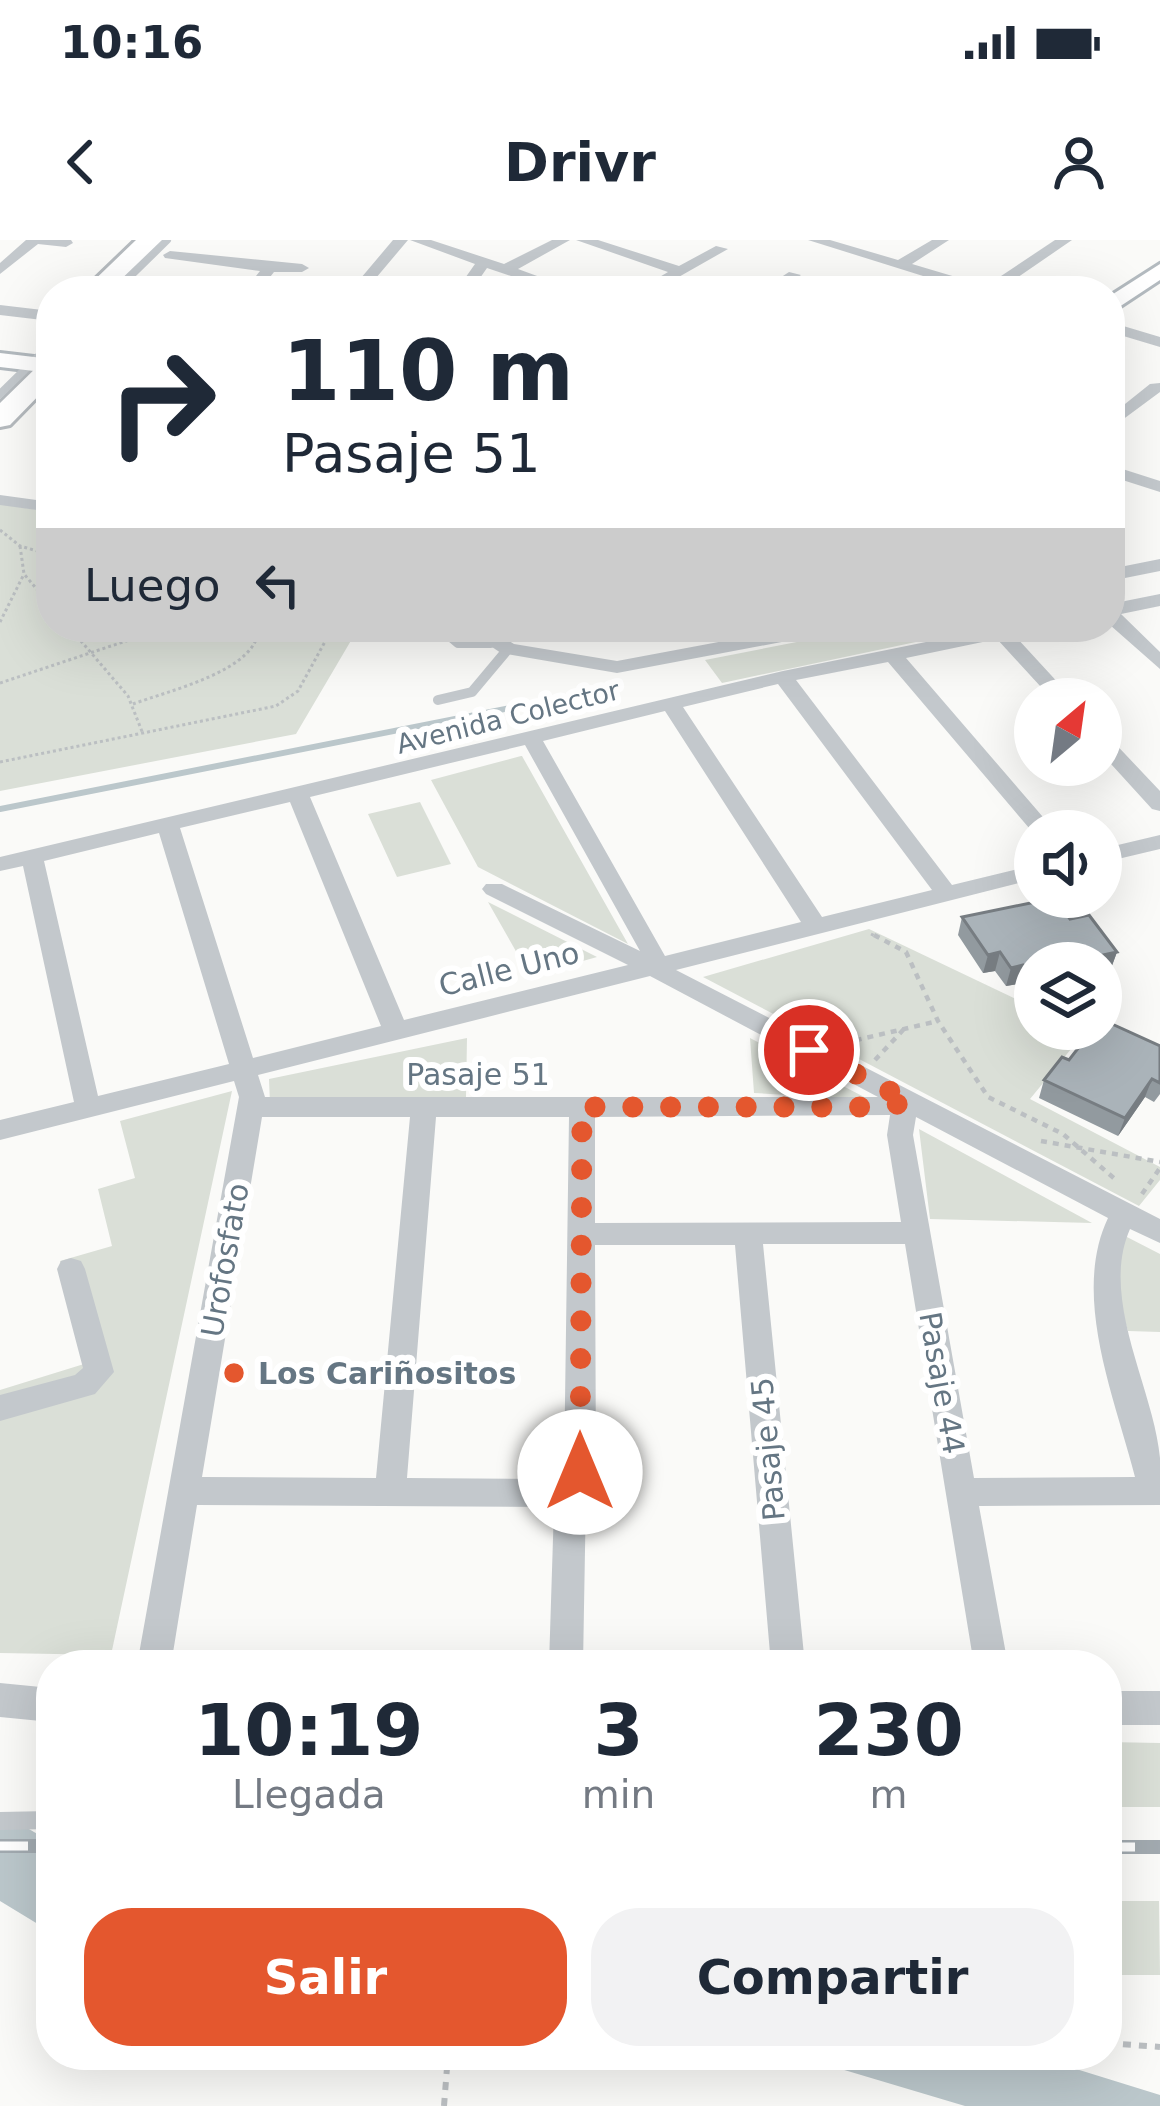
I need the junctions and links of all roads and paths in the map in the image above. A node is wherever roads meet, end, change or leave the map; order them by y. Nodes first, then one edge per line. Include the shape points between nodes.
1 (36, 240) edge
2 (401, 240) edge
3 (417, 240) edge
4 (563, 240) edge
5 (583, 240) edge
6 (815, 240) edge
7 (942, 240) edge
8 (1066, 240) edge
9 (166, 243) edge
10 (67, 244) dead end
11 (721, 250) dead end
12 (684, 253) dead end
13 (704, 259) junction
14 (484, 262) junction
15 (900, 265) junction
16 (271, 268) junction
17 (302, 268) dead end
18 (506, 269) junction
19 (0, 270) edge
20 (1160, 270) edge
21 (681, 271) junction
22 (117, 276) edge
23 (128, 276) edge
24 (143, 276) edge
25 (264, 276) edge
26 (370, 276) edge
27 (474, 276) edge
28 (527, 276) edge
29 (672, 276) edge
30 (937, 276) edge
31 (1010, 276) edge
32 (1125, 295) edge
33 (0, 310) edge
34 (36, 314) edge
35 (1125, 332) edge
36 (1160, 342) edge
37 (32, 362) edge
38 (1156, 387) dead end
39 (0, 399) edge
40 (1125, 412) edge
41 (0, 418) edge
42 (1125, 475) edge
43 (1160, 487) edge
44 (0, 500) edge
45 (36, 505) edge
46 (0, 530) edge
47 (20, 547) junction
48 (36, 551) edge
49 (1160, 565) edge
50 (1125, 572) edge
51 (24, 574) junction
52 (36, 588) edge
53 (1160, 600) edge
54 (1125, 608) edge
55 (0, 622) edge
56 (1125, 627) edge
57 (82, 642) edge
58 (128, 642) edge
59 (258, 642) edge
60 (325, 642) edge
61 (457, 642) edge
62 (493, 642) edge
63 (744, 642) edge
64 (957, 642) edge
65 (1011, 642) edge
66 (499, 646) junction
67 (93, 655) junction
68 (893, 656) junction
69 (1160, 663) edge
70 (783, 677) junction
71 (1045, 678) edge
72 (0, 683) edge
73 (439, 700) dead end
74 (134, 704) junction
75 (671, 705) junction
76 (143, 734) junction
77 (532, 740) junction
78 (0, 762) edge
79 (1122, 763) edge
80 (298, 794) junction
81 (1160, 804) edge
82 (1026, 810) edge
83 (168, 826) junction
84 (1160, 842) edge
85 (1122, 851) edge
86 (32, 857) junction
87 (0, 864) edge
88 (1014, 877) edge
89 (494, 889) dead end
90 (947, 894) junction
91 (844, 920) junction
92 (816, 927) junction
93 (656, 966) junction
94 (938, 1021) junction
95 (904, 1029) junction
96 (396, 1031) junction
97 (856, 1053) dead end
98 (874, 1062) dead end
99 (246, 1069) junction
100 (911, 1102) junction
101 (262, 1106) dead end
102 (424, 1107) junction
103 (582, 1107) junction
104 (88, 1108) junction
105 (1015, 1111) junction
106 (1016, 1124) dead end
107 (0, 1130) edge
108 (1038, 1141) dead end
109 (1078, 1148) junction
110 (1160, 1165) edge
111 (1128, 1200) junction
112 (1158, 1227) edge
113 (748, 1233) junction
114 (916, 1233) junction
115 (581, 1234) junction
116 (71, 1269) dead end
117 (0, 1408) edge
118 (184, 1491) junction
119 (1157, 1491) edge
120 (390, 1492) junction
121 (961, 1492) junction
122 (570, 1493) junction
123 (157, 1650) edge
124 (566, 1650) edge
125 (787, 1650) edge
126 (988, 1650) edge
127 (0, 1700) edge
128 (36, 1704) edge
129 (1122, 1708) edge
130 (1160, 1708) edge
131 (0, 1821) edge
132 (36, 1821) edge
133 (1122, 2044) edge
134 (1160, 2047) edge
135 (447, 2070) edge
136 (444, 2106) edge

1 - 10 street
1 - 19 street
2 - 26 street
3 - 14 street
4 - 18 street
5 - 21 street
6 - 15 street
7 - 15 street
8 - 31 street
9 - 16 street
9 - 22 main road
9 - 23 lane
9 - 24 main road
11 - 13 street
12 - 13 street
13 - 21 street
14 - 18 street
14 - 27 street
15 - 30 street
16 - 17 street
16 - 25 street
18 - 28 street
20 - 32 street
21 - 29 street
33 - 34 street
35 - 36 street
37 - 39 lane
37 - 41 main road
38 - 40 street
42 - 43 street
44 - 45 street
46 - 47 path
47 - 48 path
47 - 51 path
49 - 50 street
51 - 52 path
51 - 55 path
53 - 54 street
56 - 69 street
57 - 67 path
58 - 67 path
59 - 74 path via 241,662
60 - 76 path via 286,701
61 - 66 lane
62 - 66 street
63 - 66 street, Avenida Colector via 603,666
64 - 68 street, Avenida Colector
65 - 71 street
66 - 73 lane via 477,693
67 - 72 path
67 - 74 path
68 - 70 street, Avenida Colector
68 - 82 street
70 - 75 street, Avenida Colector
70 - 90 street
74 - 76 path
75 - 77 street, Avenida Colector
75 - 92 street
76 - 78 path
77 - 80 street, Avenida Colector
77 - 93 street
79 - 81 street
80 - 83 street, Avenida Colector
80 - 96 street
83 - 86 street, Avenida Colector
83 - 99 street, Urofosfato
84 - 85 street
86 - 87 street, Avenida Colector
86 - 104 street
88 - 90 street, Calle Uno
89 - 93 street
90 - 91 street, Calle Uno
91 - 92 street, Calle Uno
91 - 94 path via 906,952
92 - 93 street, Calle Uno
93 - 96 street, Calle Uno
93 - 100 street
94 - 95 path
94 - 105 path via 988,1097
95 - 97 path via 839,1044
95 - 98 path
96 - 99 street, Calle Uno
99 - 104 street, Calle Uno
99 - 118 street, Urofosfato via 251,1107
100 - 103 street, Pasaje 51
100 - 111 street
100 - 114 street, Pasaje 44 via 900,1136
101 - 102 street, Pasaje 51
102 - 103 street, Pasaje 51
102 - 120 street
103 - 115 street
104 - 107 street, Calle Uno
105 - 106 path
105 - 109 path
108 - 109 path
109 - 110 path
109 - 111 path
110 - 111 path
111 - 112 street
111 - 119 street via 1112,1232 1107,1283
113 - 114 street
113 - 115 street
113 - 125 street, Pasaje 45
114 - 121 street, Pasaje 44
115 - 122 street via 580,1472
116 - 117 street via 99,1372 84,1385
118 - 120 street
118 - 123 street, Urofosfato
119 - 121 street
120 - 122 street
121 - 126 street, Pasaje 44
122 - 124 street
127 - 128 street
129 - 130 street
131 - 132 lane
133 - 134 path
135 - 136 path

